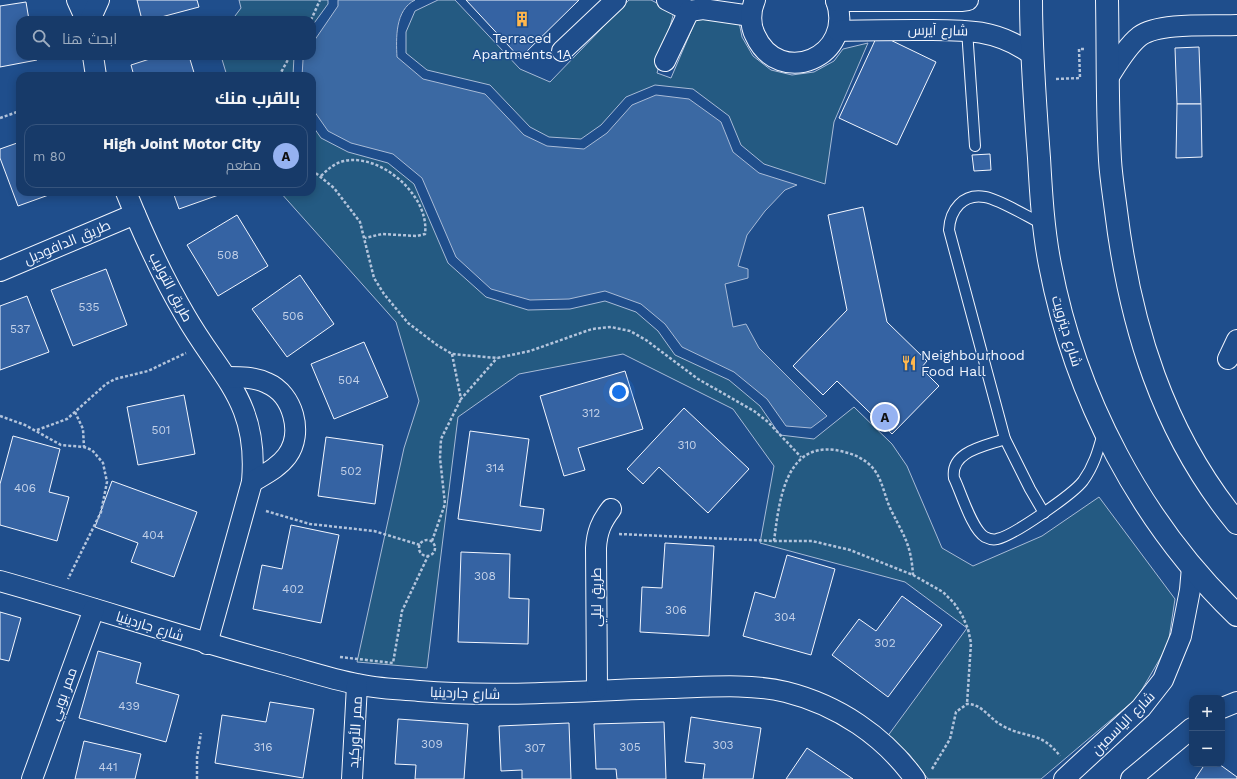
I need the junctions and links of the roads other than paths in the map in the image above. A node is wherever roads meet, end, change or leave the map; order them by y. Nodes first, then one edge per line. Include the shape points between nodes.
1 (77, 0) edge
2 (99, 0) edge
3 (616, 0) edge
4 (667, 0) edge
5 (836, 0) edge
6 (968, 0) edge
7 (1031, 0) edge
8 (1107, 0) edge
9 (695, 7) edge
10 (753, 8) edge
11 (84, 16) edge
12 (92, 16) edge
13 (1237, 25) edge
14 (967, 30) junction
15 (838, 31) junction
16 (562, 52) dead end
17 (93, 60) edge
18 (1032, 60) junction
19 (665, 61) dead end
20 (95, 72) edge
21 (1108, 78) junction
22 (975, 146) dead end
23 (128, 196) edge
24 (135, 214) junction
25 (1044, 225) junction
26 (0, 271) edge
27 (1237, 340) edge
28 (1228, 359) dead end
29 (227, 377) junction
30 (1104, 429) junction
31 (1005, 439) junction
32 (252, 482) junction
33 (611, 509) dead end
34 (1044, 513) junction
35 (1237, 523) edge
36 (1192, 567) junction
37 (0, 581) edge
38 (94, 609) junction
39 (1237, 615) edge
40 (207, 644) junction
41 (357, 684) junction
42 (596, 689) junction
43 (1237, 702) edge
44 (1225, 707) edge
45 (1189, 731) edge
46 (923, 776) edge
47 (1068, 776) edge
48 (32, 779) edge
49 (352, 779) edge
50 (1131, 779) edge

1 - 11 street
2 - 12 street
3 - 16 street
4 - 9 street
5 - 6 street, شارع آيرس
5 - 15 street, شارع آيرس via 840,16
7 - 18 street, شارع ديترويت
8 - 21 street
9 - 10 street
9 - 19 street
10 - 15 street, شارع آيرس via 753,30 759,43 768,54 781,60 795,63 809,61 822,54 832,44
13 - 21 street via 1166,27 1148,32 1133,43
14 - 15 street, شارع آيرس
14 - 18 street, شارع آيرس via 1001,37 1020,46
14 - 22 lane
17 - 20 street
18 - 25 street, شارع ديترويت
21 - 35 street via 1110,162 1120,242 1138,331 1160,395 1191,455
23 - 24 street, طريق التوليب
24 - 26 street, طريق الدافوديل
24 - 29 street, طريق التوليب via 166,282 202,344
25 - 30 street, شارع ديترويت via 1057,298 1071,348
25 - 31 lane via 984,196 961,202 949,221 949,230
27 - 28 street
29 - 32 street, طريق التوليب via 242,404 249,427 253,457
29 - 32 street via 252,378 268,383 281,393 291,407 296,423 294,440 288,456 276,468
30 - 34 lane via 1097,456 1086,477 1070,495
30 - 36 street, شارع ديترويت via 1130,480
31 - 34 lane
31 - 34 lane via 964,454 955,464 954,478 978,531 987,538 997,539
32 - 40 street, طريق التوليب
33 - 42 street, طريق ليلي via 597,534
36 - 39 street, شارع ديترويت
36 - 47 street, شارع الياسمين via 1187,614 1163,680 1141,708
37 - 38 street, شارع جاردينيا
38 - 40 street, شارع جاردينيا
38 - 48 street, ممر بوبي
40 - 41 street, شارع جاردينيا
41 - 42 street, شارع جاردينيا via 441,693 543,693
41 - 49 street, ممر الأوركيد
42 - 46 street, شارع جاردينيا via 737,687 785,692 814,701 852,720
43 - 44 street
45 - 50 street

